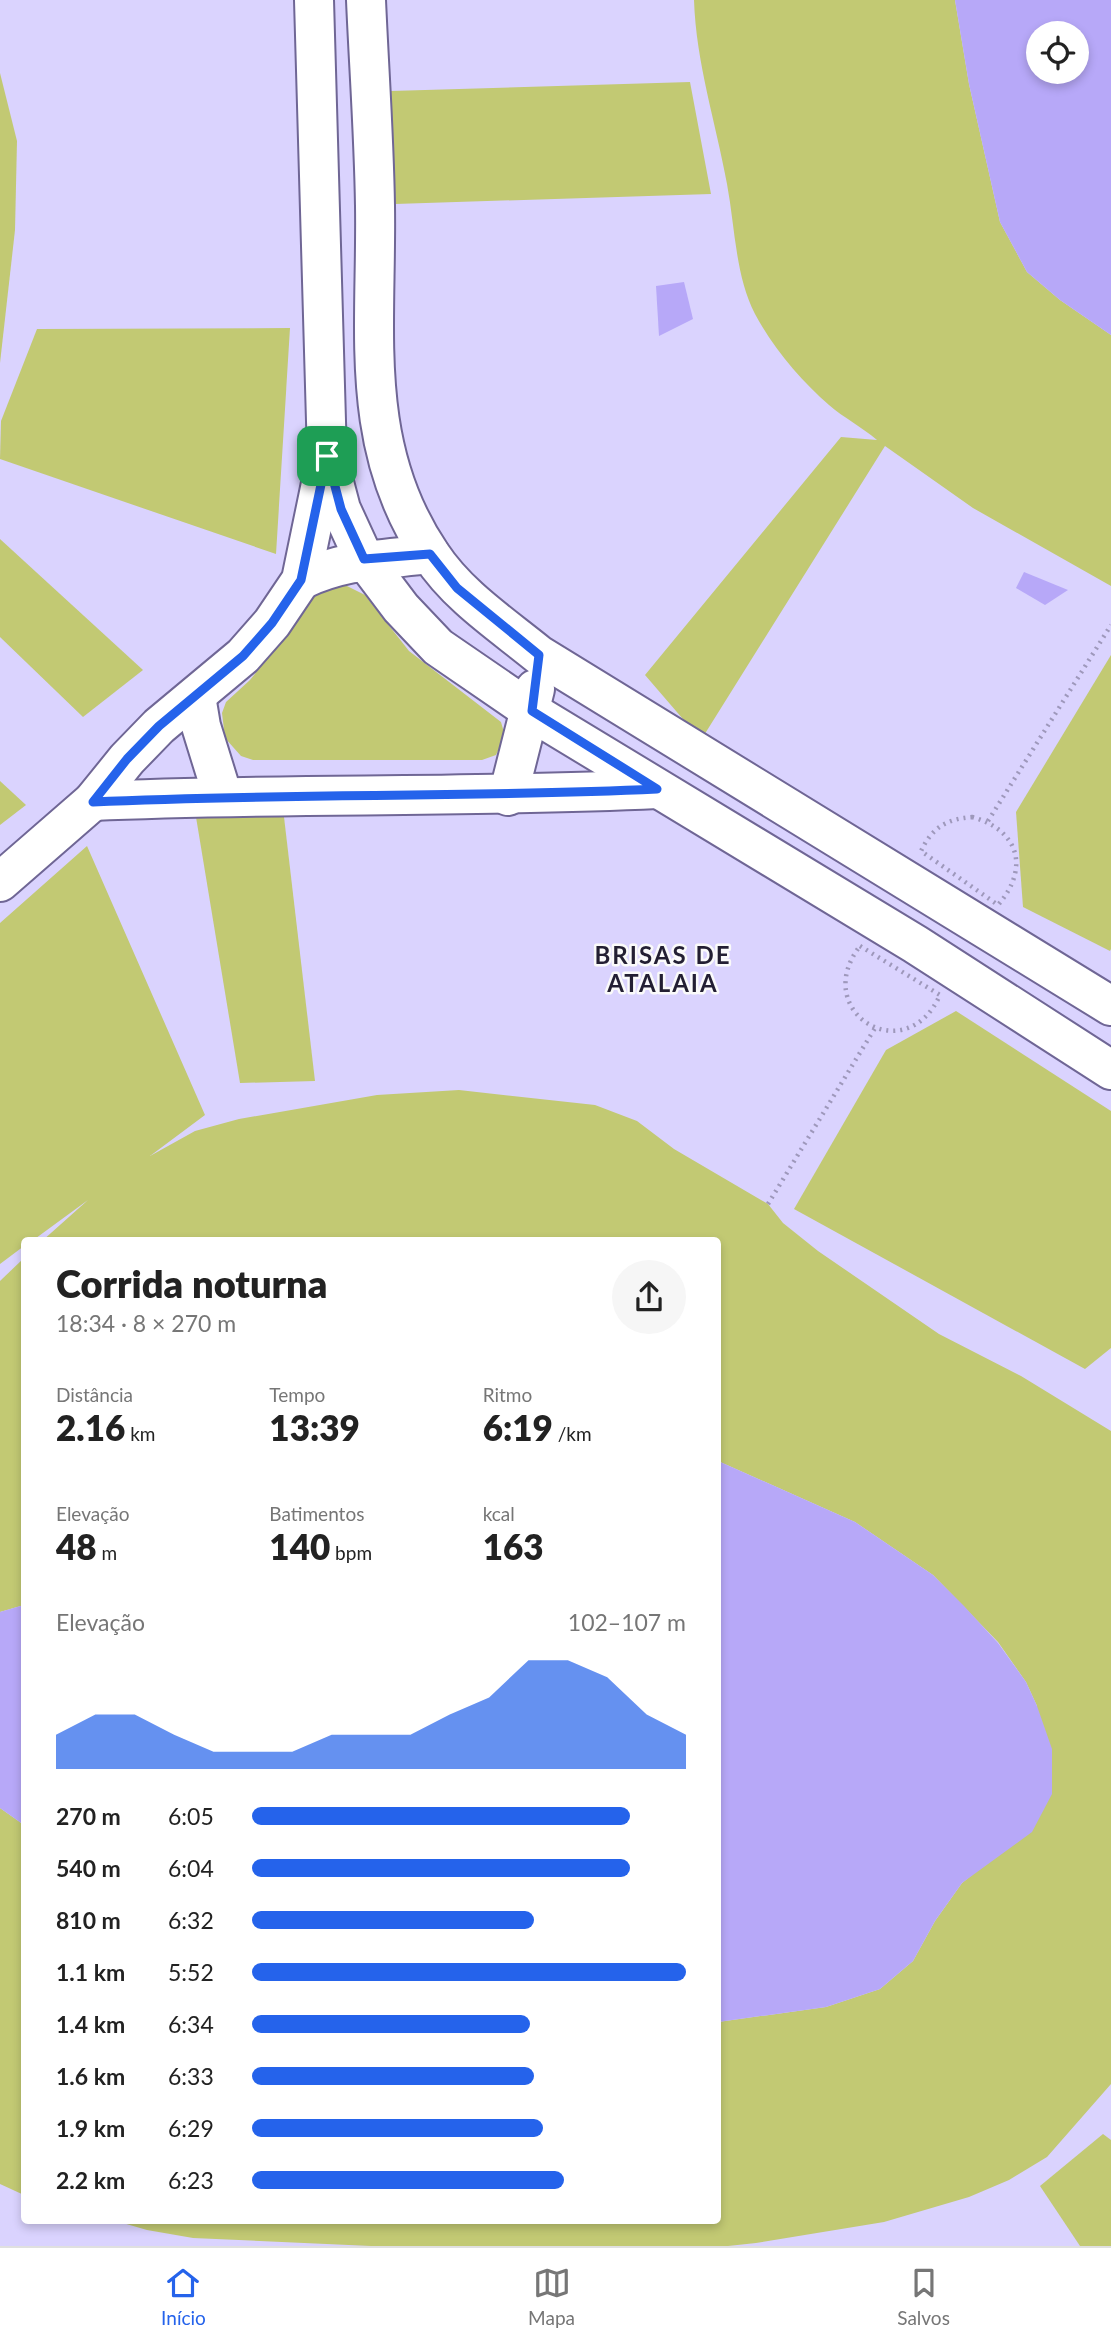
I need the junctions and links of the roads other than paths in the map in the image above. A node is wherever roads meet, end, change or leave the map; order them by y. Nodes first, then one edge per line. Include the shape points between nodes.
1 (314, 0) edge
2 (366, 0) edge
3 (327, 456) junction
4 (430, 554) junction
5 (364, 559) junction
6 (301, 580) junction
7 (539, 655) junction
8 (196, 696) junction
9 (532, 711) junction
10 (657, 789) junction
11 (508, 796) junction
12 (223, 797) junction
13 (93, 802) junction
14 (0, 882) edge
15 (1111, 1006) edge
16 (1111, 1070) edge

1 - 3 street
2 - 4 street via 375,204 375,388 380,433 395,489
3 - 5 street via 341,509
3 - 6 street
4 - 5 street
4 - 7 street via 457,588
5 - 6 street via 329,566
5 - 9 street via 401,608 438,646
6 - 8 street via 243,656
7 - 9 street
7 - 15 street
8 - 12 street
8 - 13 street via 127,759
9 - 10 street
9 - 11 street
10 - 11 street
10 - 16 street via 915,944
11 - 12 street
12 - 13 street
13 - 14 street

